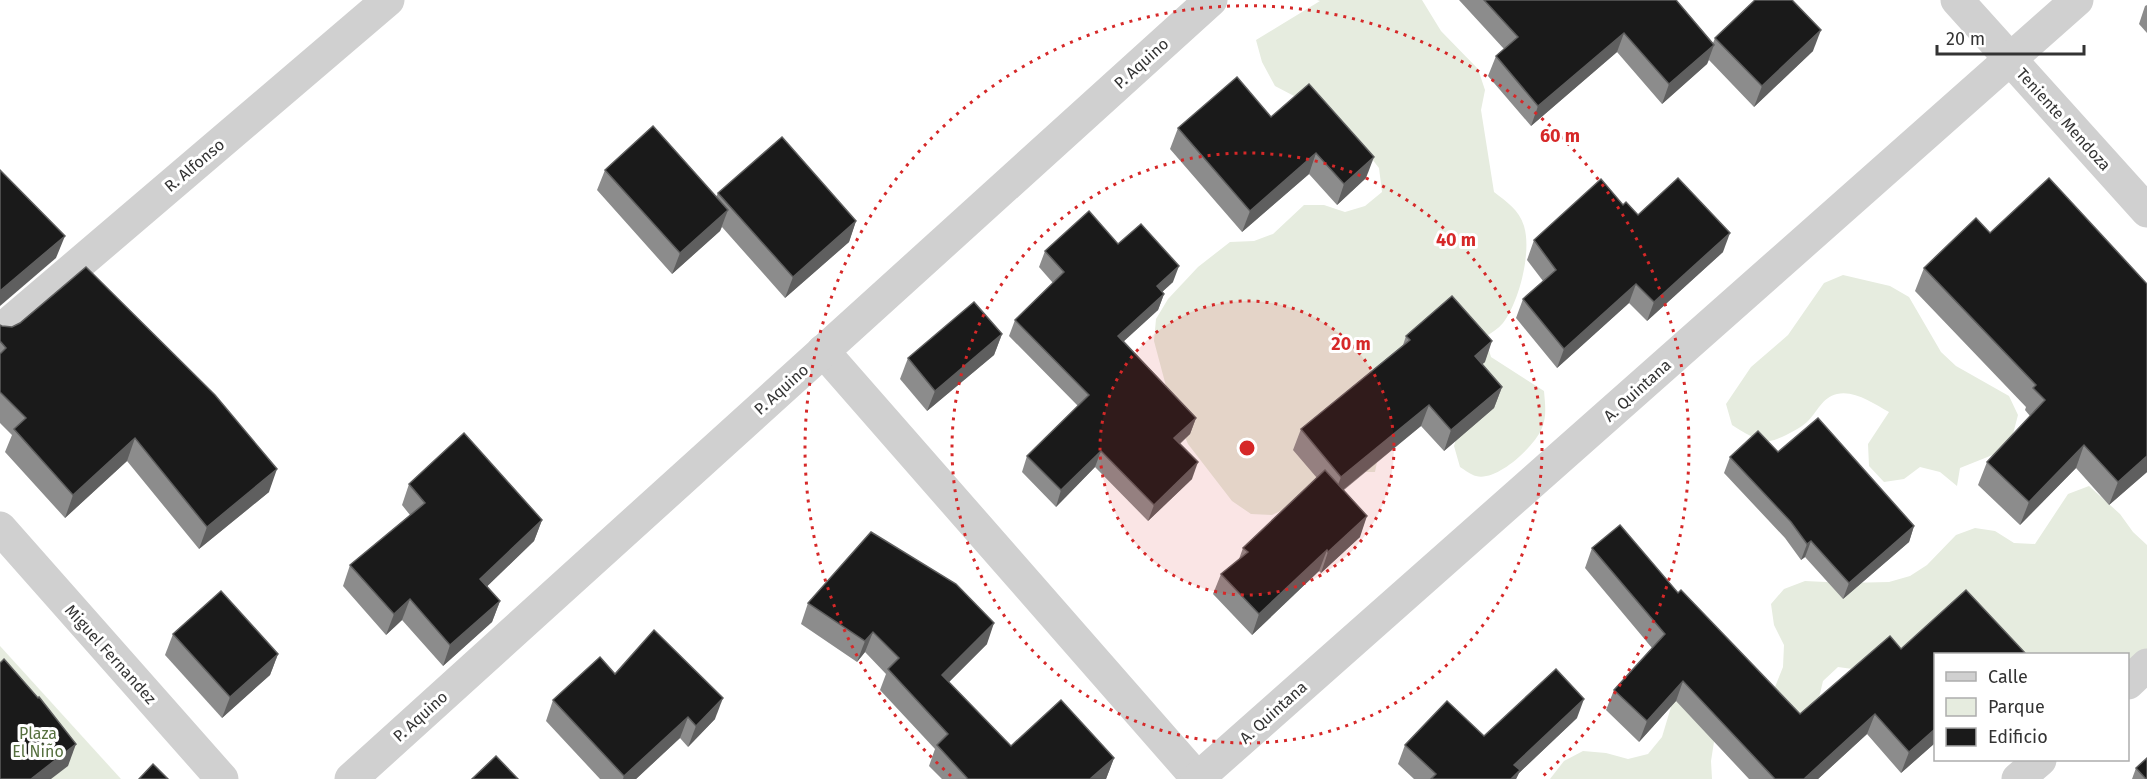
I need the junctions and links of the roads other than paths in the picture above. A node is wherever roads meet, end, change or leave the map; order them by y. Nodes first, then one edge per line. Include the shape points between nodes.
1 (388, 0) edge
2 (1209, 0) edge
3 (1957, 0) edge
4 (2077, 0) edge
5 (2011, 59) junction
6 (2147, 211) edge
7 (0, 331) edge
8 (823, 351) junction
9 (0, 528) edge
10 (2147, 665) edge
11 (2129, 681) edge
12 (2038, 761) edge
13 (222, 779) edge
14 (351, 779) edge
15 (1197, 779) edge
16 (2018, 779) edge

1 - 7 street, R. Alfonso
2 - 8 street, P. Aquino
3 - 5 street, Teniente Mendoza
4 - 5 street, A. Quintana
5 - 6 street, Teniente Mendoza
5 - 15 street, A. Quintana
8 - 14 street, P. Aquino
8 - 15 street
9 - 13 street, Miguel Fernandez
10 - 11 street
12 - 16 street

